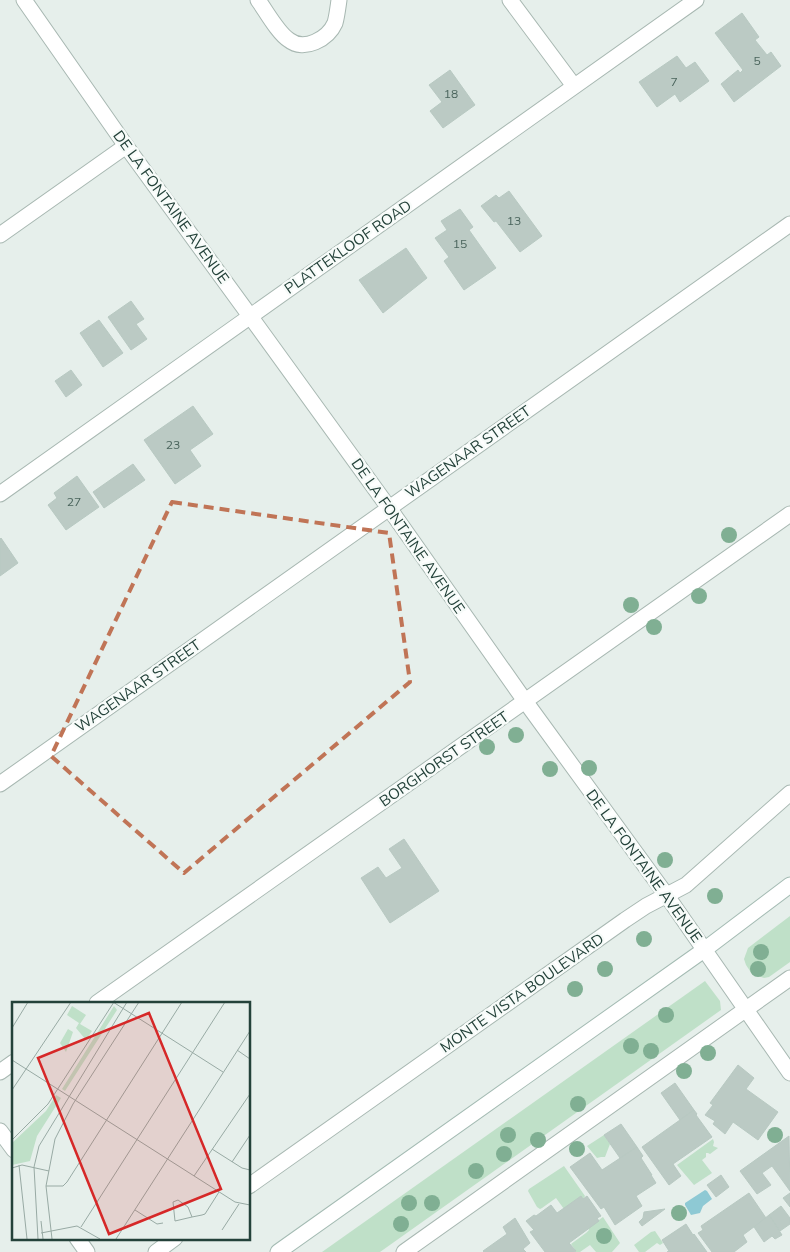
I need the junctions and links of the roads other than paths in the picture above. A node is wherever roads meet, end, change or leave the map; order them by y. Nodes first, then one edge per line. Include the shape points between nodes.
1 (24, 0) edge
2 (258, 0) edge
3 (339, 0) edge
4 (510, 0) edge
5 (696, 0) edge
6 (574, 86) junction
7 (126, 146) junction
8 (790, 224) edge
9 (0, 235) edge
10 (250, 316) junction
11 (0, 494) edge
12 (389, 508) junction
13 (790, 514) edge
14 (525, 702) junction
15 (0, 784) edge
16 (790, 793) edge
17 (790, 885) edge
18 (667, 896) junction
19 (704, 950) junction
20 (790, 978) edge
21 (98, 1002) edge
22 (746, 1010) junction
23 (12, 1063) edge
24 (0, 1072) edge
25 (790, 1074) edge
26 (0, 1131) edge
27 (12, 1147) edge
28 (250, 1185) edge
29 (78, 1240) edge
30 (172, 1240) edge
31 (87, 1252) edge
32 (156, 1252) edge
33 (278, 1252) edge
34 (404, 1252) edge

1 - 7 street, DE LA FONTAINE AVENUE
2 - 3 street via 287,39 298,44 318,41 328,33 335,24
4 - 6 street
5 - 6 street, PLATTEKLOOF ROAD
6 - 10 street, PLATTEKLOOF ROAD
7 - 9 street
7 - 10 street, DE LA FONTAINE AVENUE
8 - 12 street, WAGENAAR STREET
10 - 11 street, PLATTEKLOOF ROAD
10 - 12 street, DE LA FONTAINE AVENUE
12 - 14 street, DE LA FONTAINE AVENUE
12 - 15 street, WAGENAAR STREET
13 - 14 street, BORGHORST STREET
14 - 18 street, DE LA FONTAINE AVENUE
14 - 21 street, BORGHORST STREET
16 - 18 street, MONTE VISTA BOULEVARD via 686,885
17 - 19 street
18 - 19 street, DE LA FONTAINE AVENUE
18 - 28 street, MONTE VISTA BOULEVARD via 625,920
19 - 22 street, DE LA FONTAINE AVENUE
19 - 33 street
20 - 22 street
22 - 25 street, DE LA FONTAINE AVENUE
22 - 34 street
23 - 24 street
26 - 27 street
29 - 31 street
30 - 32 street

